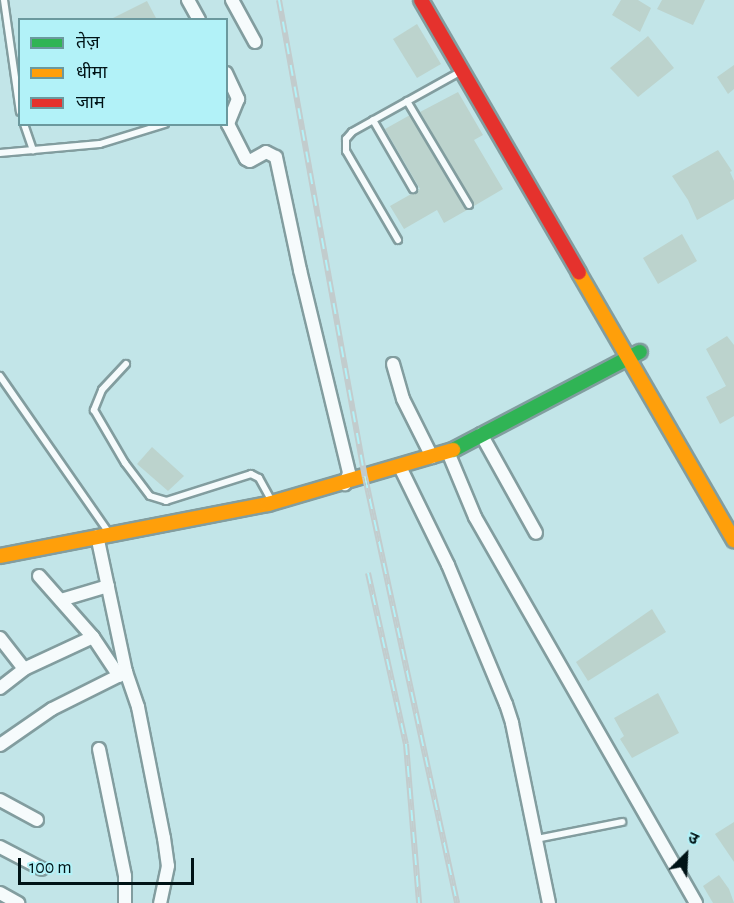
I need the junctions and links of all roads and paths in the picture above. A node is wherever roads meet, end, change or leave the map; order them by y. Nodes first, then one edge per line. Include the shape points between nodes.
1 (4, 0) edge
2 (188, 0) edge
3 (232, 0) edge
4 (421, 0) edge
5 (437, 0) edge
6 (198, 18) edge
7 (255, 42) dead end
8 (463, 71) junction
9 (228, 76) edge
10 (18, 97) edge
11 (407, 101) junction
12 (228, 117) edge
13 (373, 120) junction
14 (228, 123) edge
15 (25, 126) edge
16 (158, 126) edge
17 (33, 150) junction
18 (0, 153) edge
19 (413, 189) dead end
20 (469, 205) dead end
21 (398, 240) dead end
22 (582, 249) dead end
23 (611, 299) dead end
24 (634, 354) junction
25 (126, 364) dead end
26 (393, 364) dead end
27 (0, 376) edge
28 (481, 434) junction
29 (448, 452) junction
30 (432, 457) junction
31 (400, 467) junction
32 (345, 484) junction
33 (273, 503) junction
34 (734, 514) edge
35 (536, 533) dead end
36 (103, 535) junction
37 (734, 540) edge
38 (0, 556) edge
39 (39, 576) dead end
40 (108, 586) junction
41 (61, 600) junction
42 (93, 637) junction
43 (0, 638) edge
44 (24, 669) junction
45 (122, 674) junction
46 (0, 688) edge
47 (0, 745) edge
48 (99, 749) dead end
49 (0, 800) edge
50 (37, 820) dead end
51 (622, 822) dead end
52 (536, 839) junction
53 (0, 847) edge
54 (42, 869) dead end
55 (0, 893) edge
56 (18, 903) edge
57 (125, 903) edge
58 (160, 903) edge
59 (549, 903) edge
60 (696, 903) edge

1 - 10 lane
2 - 6 street
3 - 7 street
4 - 8 main road
5 - 22 main road
8 - 11 lane
8 - 24 main road
9 - 12 street via 238,99
11 - 13 lane
11 - 20 lane
13 - 19 lane
13 - 21 lane via 348,135 346,151
14 - 32 street via 246,159 250,161 266,152 276,157 350,473
15 - 17 lane
16 - 17 lane via 100,144
17 - 18 lane
23 - 24 main road
24 - 28 main road
24 - 34 main road
24 - 37 main road
25 - 33 lane via 102,390 94,410 150,496 166,501 251,474 264,485
26 - 30 street via 403,399
27 - 36 lane
28 - 29 main road
28 - 35 street
29 - 30 main road
29 - 60 street via 480,525
30 - 31 main road
31 - 32 main road
31 - 52 street via 448,565 506,704
32 - 33 main road
33 - 36 main road
36 - 38 main road
36 - 40 street
39 - 41 street
40 - 41 street
40 - 45 street
41 - 42 street
42 - 44 street
42 - 45 street
43 - 44 street
44 - 46 street
45 - 47 street via 52,709
45 - 58 street via 138,707 164,838 168,866
48 - 57 street via 125,876
49 - 50 street
51 - 52 lane
52 - 59 street
53 - 54 street
55 - 56 street

